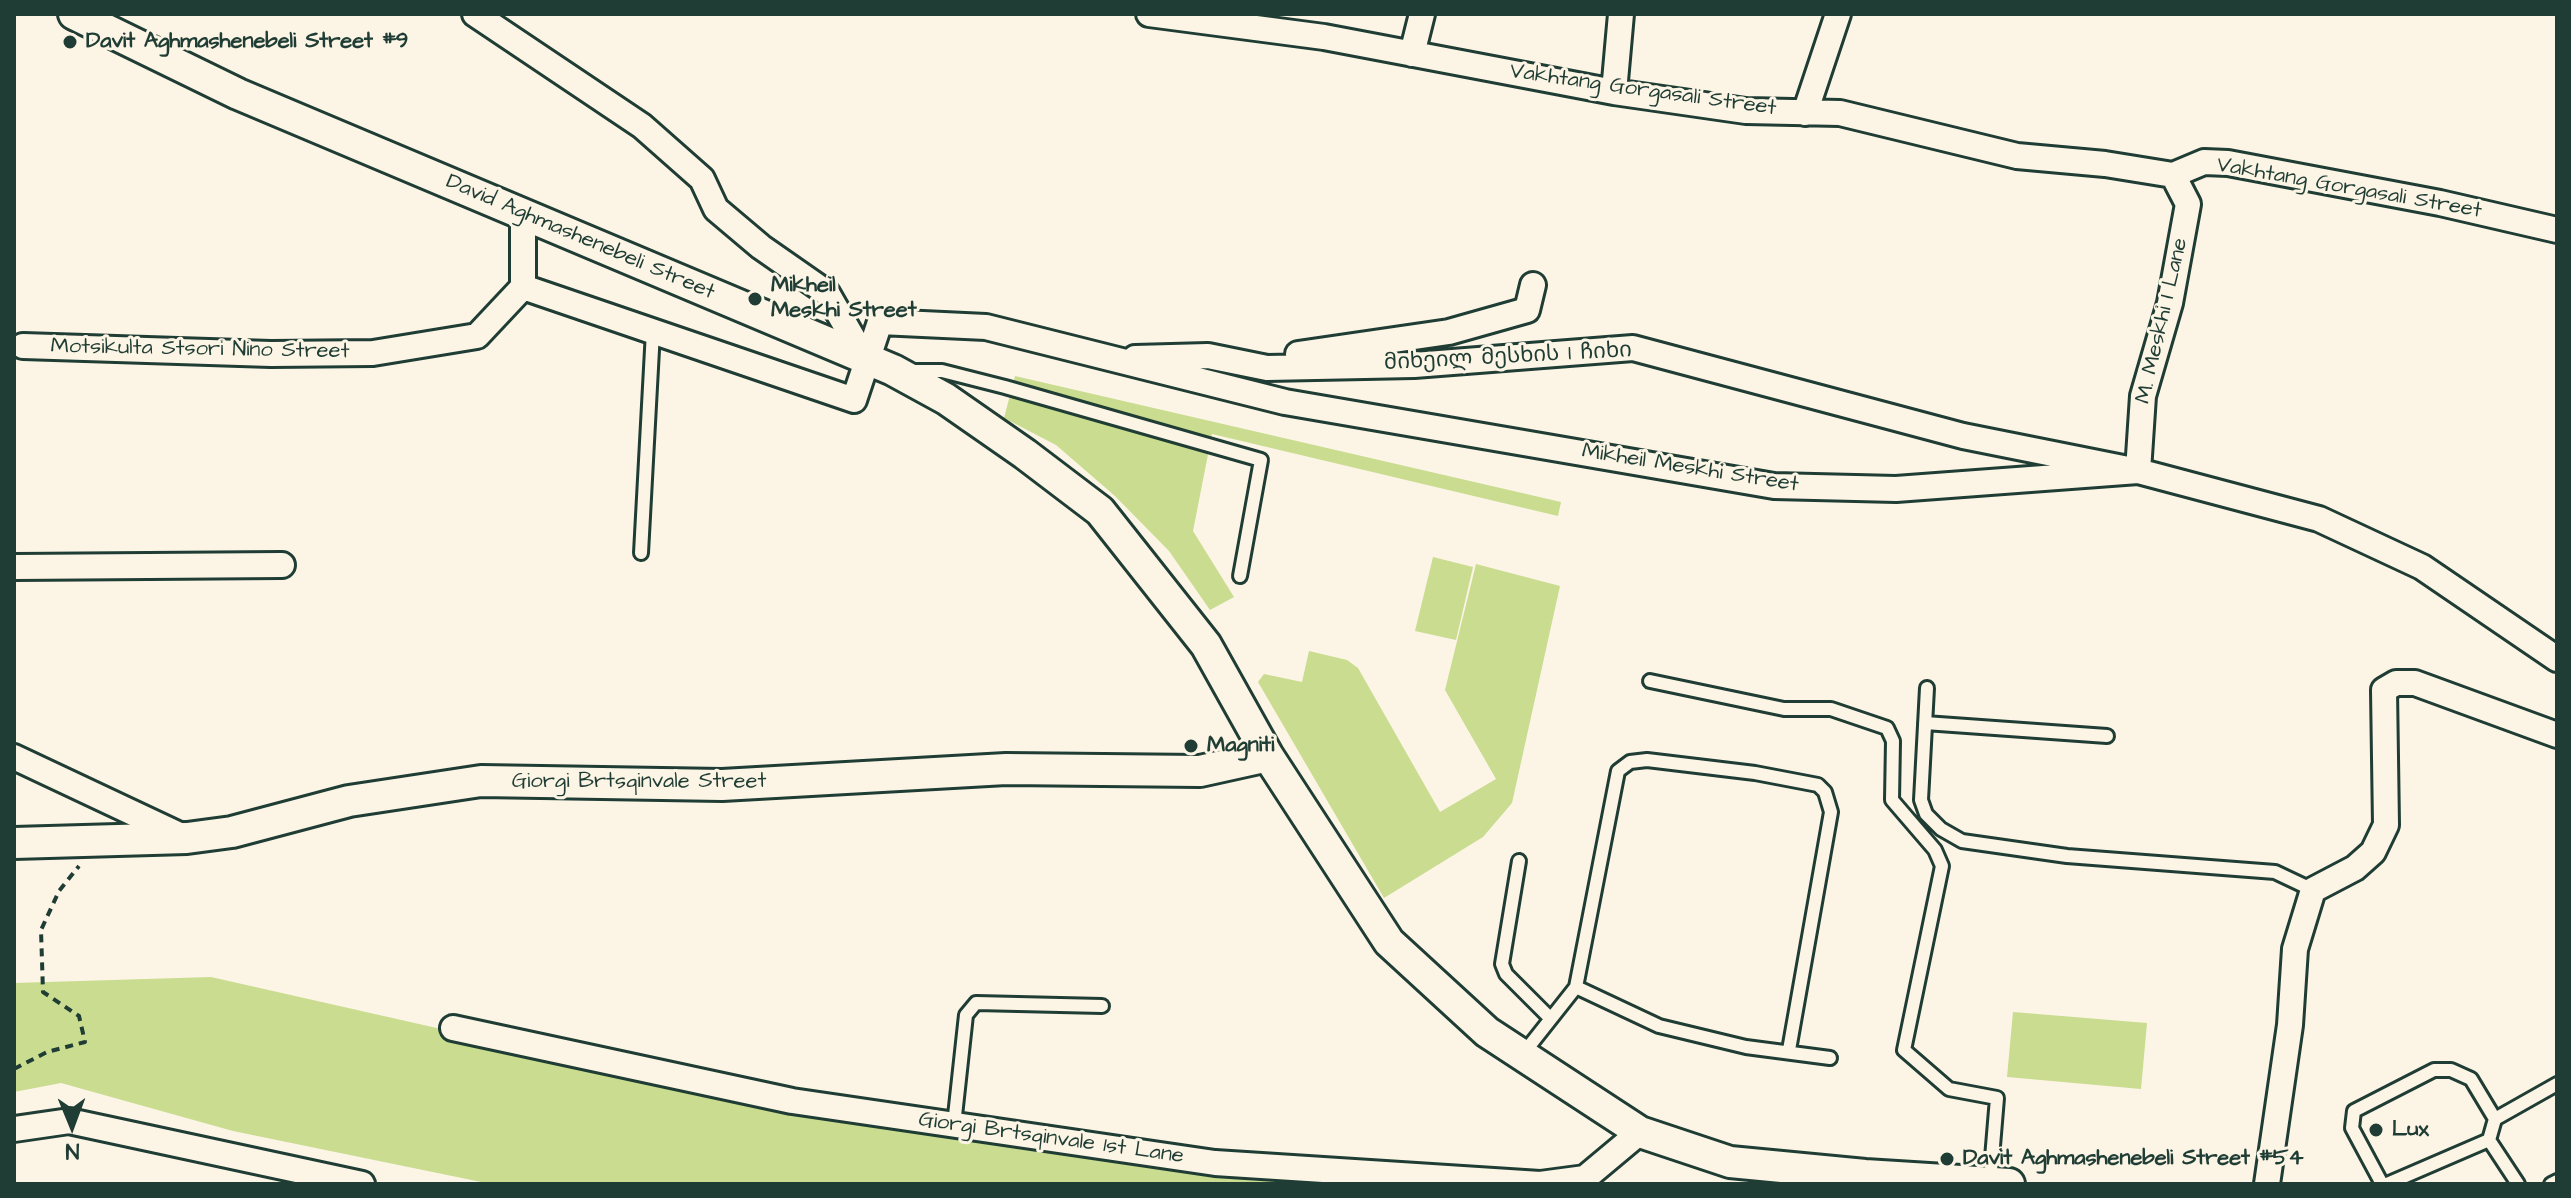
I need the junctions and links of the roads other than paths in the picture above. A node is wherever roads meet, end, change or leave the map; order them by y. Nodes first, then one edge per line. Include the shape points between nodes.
1 (74, 14) edge
2 (475, 14) edge
3 (1149, 14) edge
4 (1422, 14) edge
5 (1621, 14) edge
6 (1838, 14) edge
7 (1412, 54) junction
8 (1614, 92) junction
9 (1805, 113) junction
10 (2173, 175) junction
11 (523, 215) junction
12 (2557, 230) edge
13 (1533, 285) dead end
14 (523, 287) junction
15 (653, 331) junction
16 (23, 346) dead end
17 (1208, 356) junction
18 (1104, 359) junction
19 (879, 366) junction
20 (2138, 471) junction
21 (641, 553) dead end
22 (282, 565) dead end
23 (14, 567) edge
24 (1240, 576) dead end
25 (2557, 659) edge
26 (1650, 681) dead end
27 (1927, 688) dead end
28 (1925, 723) junction
29 (2557, 735) edge
30 (2107, 736) dead end
31 (1268, 756) junction
32 (14, 757) edge
33 (187, 838) junction
34 (14, 843) edge
35 (1519, 861) dead end
36 (2313, 890) junction
37 (1576, 987) junction
38 (1102, 1006) dead end
39 (1550, 1018) junction
40 (453, 1028) dead end
41 (1789, 1050) junction
42 (1523, 1054) junction
43 (1830, 1058) dead end
44 (2557, 1084) edge
45 (2495, 1119) junction
46 (954, 1125) junction
47 (14, 1129) edge
48 (1640, 1132) junction
49 (2489, 1140) junction
50 (2557, 1181) edge
51 (2000, 1183) edge
52 (362, 1184) edge
53 (2267, 1184) edge
54 (2385, 1184) edge
55 (2518, 1184) edge
56 (2551, 1184) edge

1 - 11 street, David Aghmashenebeli Street via 238,94
2 - 19 street via 642,126 702,179 716,209 827,293
3 - 7 street, Vakhtang Gorgasali Street
4 - 7 street
5 - 8 street
6 - 9 street
7 - 8 street, Vakhtang Gorgasali Street
8 - 9 street, Vakhtang Gorgasali Street via 1746,111
9 - 10 street, Vakhtang Gorgasali Street via 1840,113 2017,156
10 - 12 street, Vakhtang Gorgasali Street via 2204,162 2228,163
10 - 20 street, M. Meskhi I Lane via 2188,204 2170,303 2143,396
11 - 14 street
11 - 19 street, David Aghmashenebeli Street
13 - 17 street via 1527,310 1449,332 1296,354
14 - 15 street
14 - 16 street, Motsikulta Stsori Nino Street via 477,336 373,353
15 - 19 street via 854,400
15 - 21 lane
17 - 18 street, მიხეილ მესხის I ჩიხი
17 - 20 street, მიხეილ მესხის I ჩიხი via 1281,368 1414,365 1633,348 1963,436
18 - 19 street, Mikheil Meskhi Street via 986,327 880,322
18 - 20 street, Mikheil Meskhi Street via 1285,402 1774,486 1896,489
19 - 24 lane via 942,371 1261,460
19 - 31 street, David Aghmashenebeli Street via 946,399 1100,511 1206,645
20 - 25 street, Mikheil Meskhi Street via 2319,519 2422,567
22 - 23 street
26 - 51 lane via 1784,709 1831,709 1887,728 1893,741 1892,800 1935,850 1942,866 1904,1050 1949,1089 1997,1098
27 - 28 lane
28 - 30 lane
28 - 36 lane via 1921,800 1933,822 1962,841 2275,872
29 - 36 street via 2415,683 2396,683 2384,690 2386,825 2373,852
31 - 33 street, Giorgi Brtsqinvale Street via 1200,771 1006,769 722,785 481,781 349,801 232,832
31 - 42 street, David Aghmashenebeli Street via 1389,942 1487,1032
32 - 33 street
33 - 34 street, Giorgi Brtsqinvale Street
35 - 39 lane via 1502,964
36 - 53 street via 2295,949 2290,1025
37 - 39 lane
37 - 41 lane via 1659,1026 1746,1047
37 - 41 lane via 1618,771 1630,762 1647,760 1818,785 1831,812
38 - 46 lane via 976,1003 966,1015
39 - 42 lane
40 - 46 street, Giorgi Brtsqinvale 1st Lane via 792,1101
41 - 43 lane
42 - 48 street, David Aghmashenebeli Street
44 - 45 lane
45 - 49 lane
45 - 54 lane via 2471,1079 2451,1070 2434,1070 2354,1111 2352,1128
46 - 48 street, Giorgi Brtsqinvale 1st Lane via 1215,1163 1540,1184 1585,1178
47 - 52 street via 69,1121
48 - 51 street, David Aghmashenebeli Street via 1730,1162
49 - 54 lane
49 - 55 lane
50 - 56 lane

